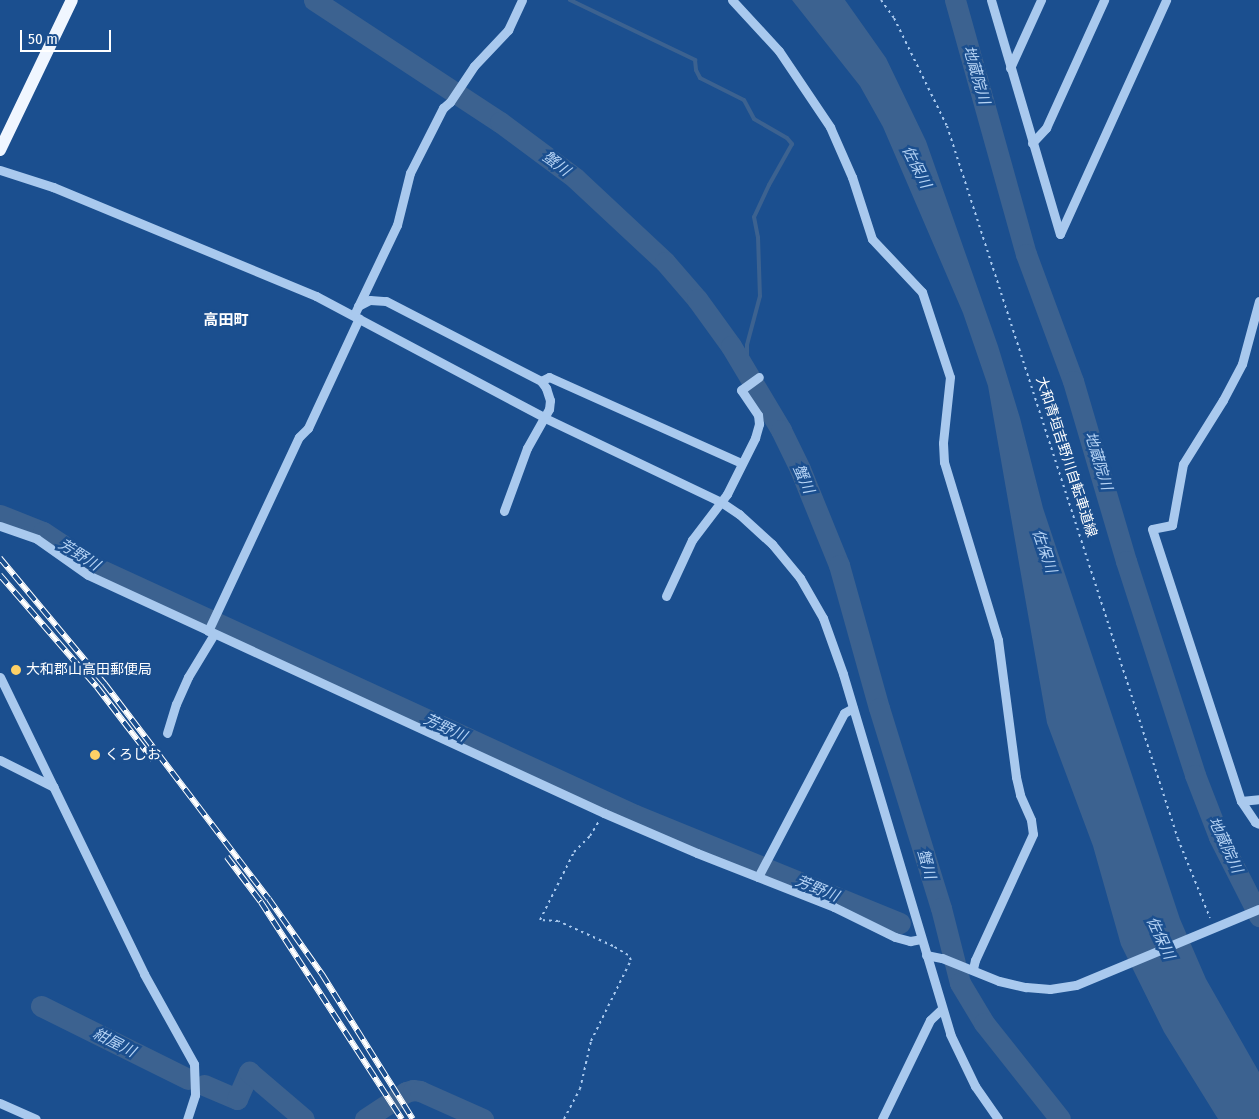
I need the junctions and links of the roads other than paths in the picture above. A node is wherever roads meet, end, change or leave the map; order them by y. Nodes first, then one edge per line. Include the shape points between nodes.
1 (71, 0) edge
2 (522, 0) edge
3 (732, 0) edge
4 (991, 0) edge
5 (1041, 0) edge
6 (1104, 0) edge
7 (1166, 0) edge
8 (1010, 68) junction
9 (1032, 142) junction
10 (0, 150) edge
11 (0, 170) edge
12 (1259, 301) edge
13 (358, 306) junction
14 (356, 316) junction
15 (759, 376) dead end
16 (541, 381) junction
17 (545, 418) junction
18 (741, 463) junction
19 (721, 502) junction
20 (504, 511) dead end
21 (0, 526) edge
22 (666, 596) dead end
23 (211, 632) junction
24 (0, 677) edge
25 (853, 708) junction
26 (167, 733) dead end
27 (0, 760) edge
28 (54, 787) junction
29 (1259, 799) edge
30 (1241, 801) junction
31 (1259, 824) edge
32 (758, 877) junction
33 (1259, 909) edge
34 (921, 939) junction
35 (926, 955) junction
36 (972, 969) junction
37 (942, 1010) junction
38 (0, 1103) edge
39 (36, 1119) edge
40 (187, 1119) edge
41 (882, 1119) edge
42 (998, 1119) edge

1 - 10 main road
2 - 13 street via 508,30 474,66 450,102 442,108 410,173 397,225
3 - 36 street via 779,51 830,127 852,177 872,239 922,292 950,377 944,462 998,640 1016,777 1033,834
4 - 8 street
5 - 8 street
6 - 9 street via 1046,128
7 - 9 street via 1060,234
8 - 9 street
11 - 14 street via 53,187 274,277
12 - 30 street via 1242,364 1183,464 1172,525 1152,529
13 - 14 street
13 - 16 street via 370,300 386,301
14 - 17 street
14 - 23 street via 308,428 299,437 215,615
15 - 18 street via 741,390 758,415 760,424
16 - 17 street via 550,400
16 - 18 street via 549,378
17 - 19 street
17 - 20 street via 527,448
18 - 19 street
19 - 22 street via 692,540
19 - 25 street via 772,544 800,578 823,618
21 - 23 street via 37,539 88,575
23 - 26 street via 176,704
23 - 32 street via 604,813
24 - 28 street
25 - 32 street via 844,713
25 - 34 street
27 - 28 street
28 - 40 street via 144,974 194,1064 194,1096
29 - 30 street
30 - 31 street
32 - 34 street via 834,907 895,937 910,941
33 - 36 street via 1076,985 1050,989 999,981
34 - 35 street
35 - 36 street
35 - 37 street
37 - 41 street via 930,1020
37 - 42 street via 959,1057
38 - 39 street

